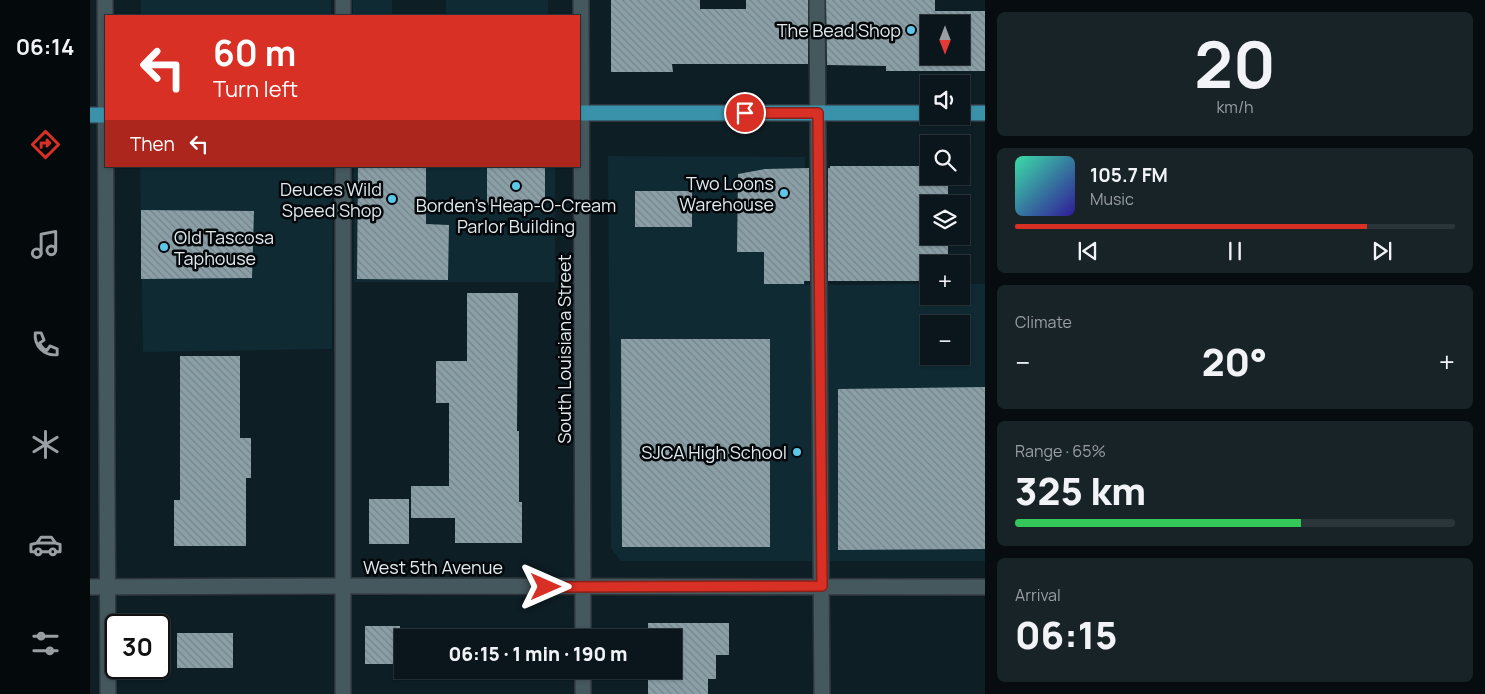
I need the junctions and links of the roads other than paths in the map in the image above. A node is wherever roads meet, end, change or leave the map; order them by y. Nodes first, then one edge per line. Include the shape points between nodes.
1 (105, 0) edge
2 (343, 0) edge
3 (582, 0) edge
4 (817, 0) edge
5 (105, 15) edge
6 (343, 15) edge
7 (580, 113) edge
8 (818, 113) junction
9 (920, 113) edge
10 (970, 113) edge
11 (985, 113) edge
12 (90, 115) edge
13 (105, 115) edge
14 (106, 167) edge
15 (343, 167) edge
16 (343, 586) junction
17 (822, 586) junction
18 (583, 587) junction
19 (985, 587) edge
20 (90, 588) edge
21 (107, 588) junction
22 (583, 629) edge
23 (583, 679) edge
24 (108, 694) edge
25 (343, 694) edge
26 (583, 694) edge
27 (822, 694) edge

1 - 5 street
2 - 6 street
3 - 7 street, South Louisiana Street
4 - 8 street
7 - 8 main road
7 - 18 street, South Louisiana Street
8 - 9 main road
8 - 17 street
10 - 11 main road
12 - 13 main road
14 - 21 street
15 - 16 street
16 - 18 street, West 5th Avenue
16 - 21 street, West 5th Avenue
16 - 25 street
17 - 18 street, West 5th Avenue
17 - 19 street, West 5th Avenue
17 - 27 street
18 - 22 street, South Louisiana Street
20 - 21 street, West 5th Avenue
21 - 24 street
23 - 26 street

